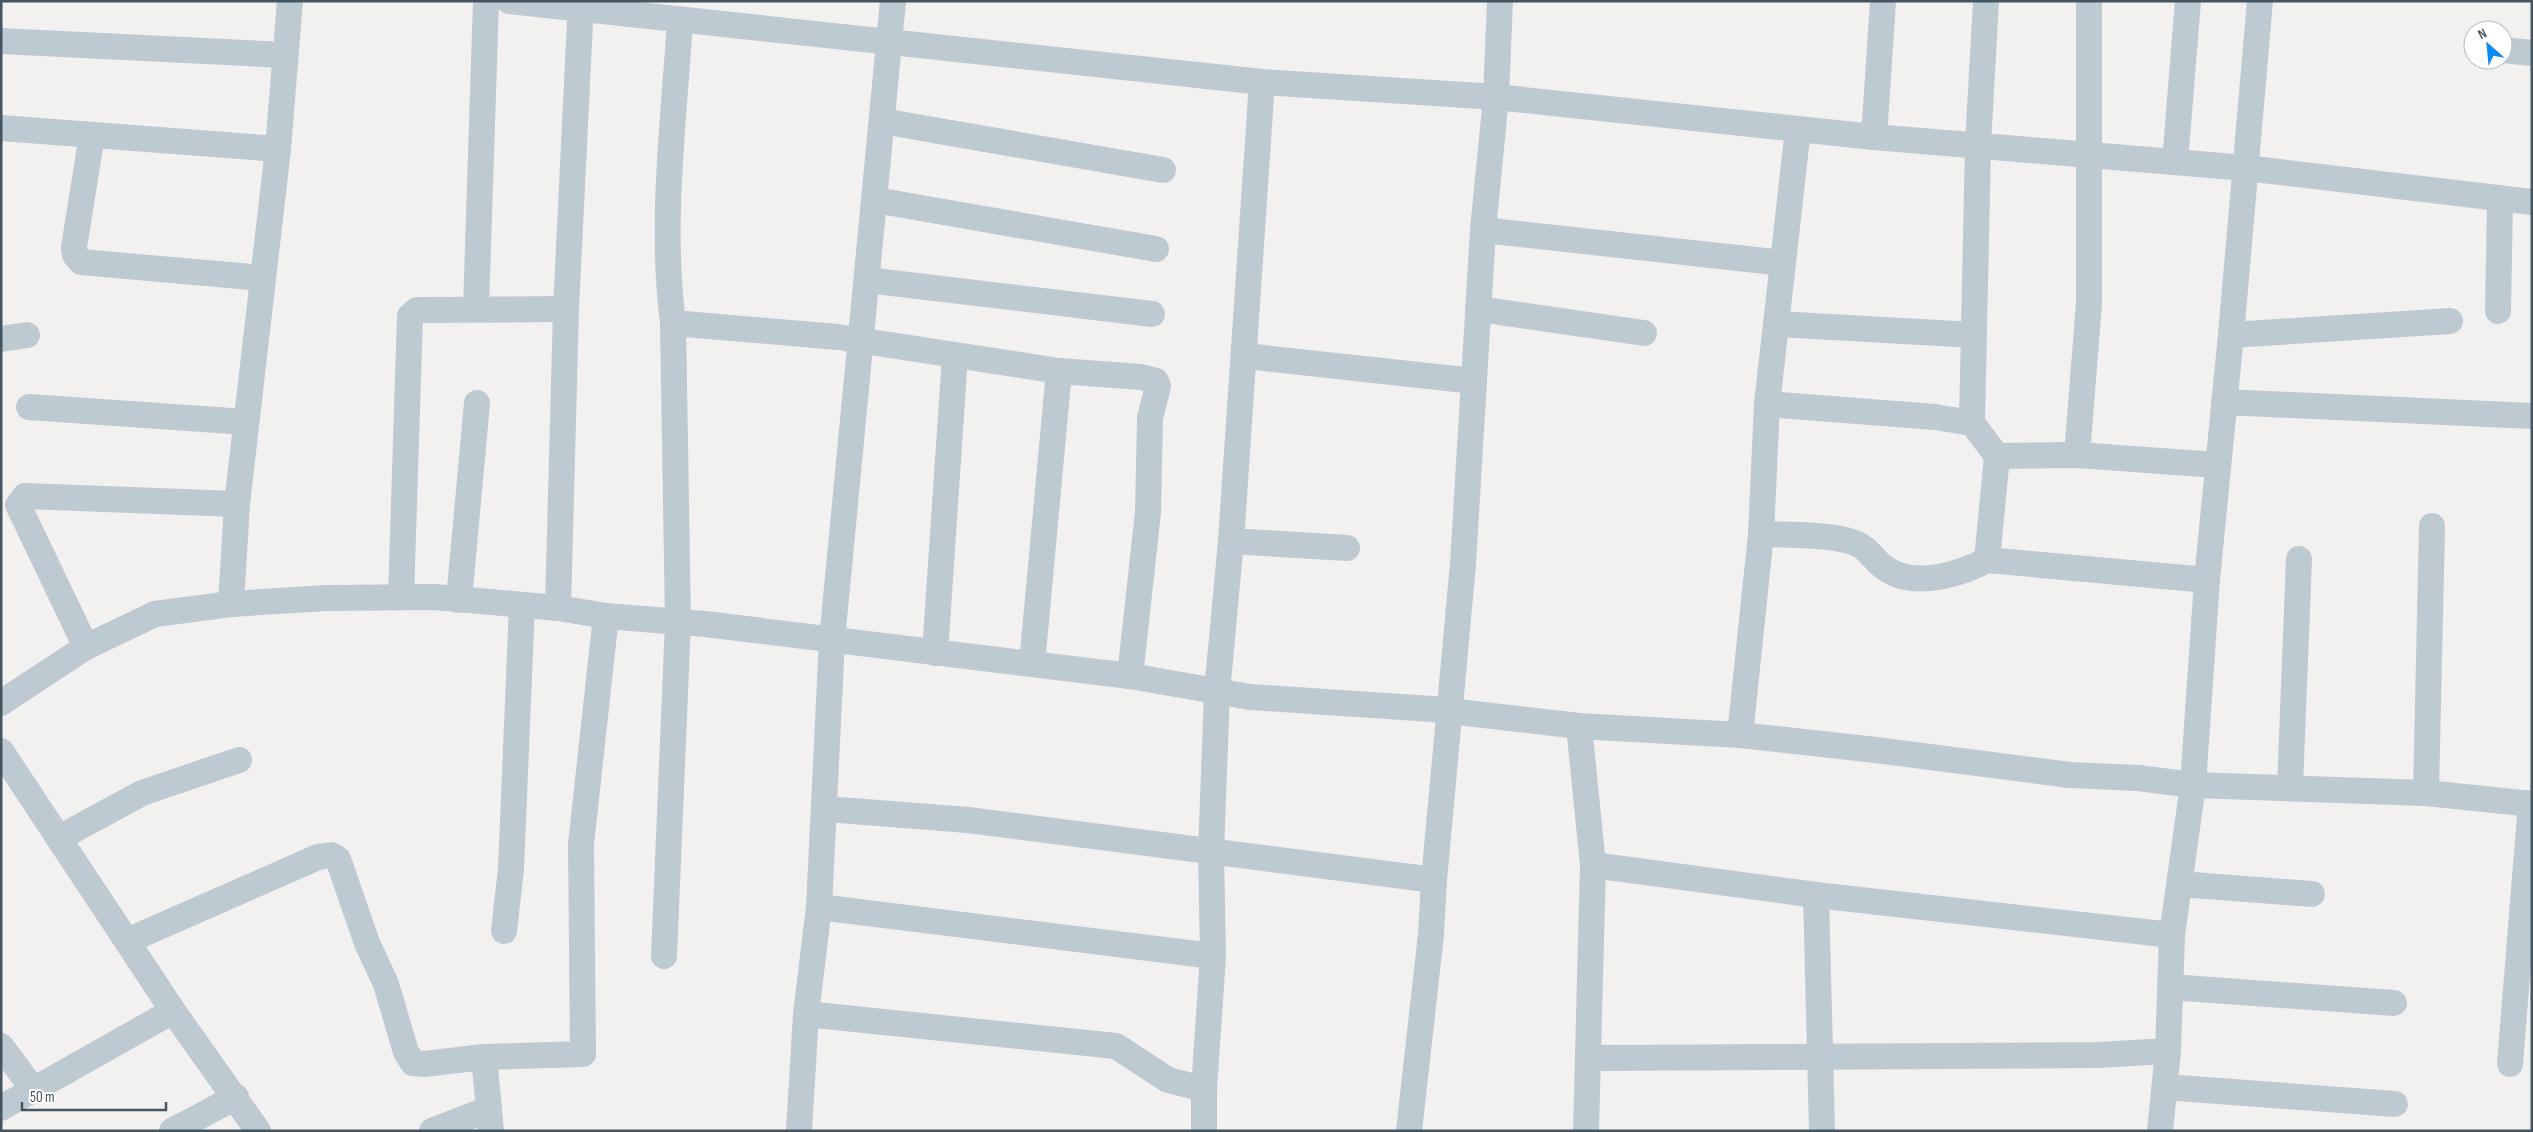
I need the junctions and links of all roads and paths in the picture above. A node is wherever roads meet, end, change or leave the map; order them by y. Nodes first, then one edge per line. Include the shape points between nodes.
1 (290, 1) edge
2 (486, 1) edge
3 (509, 1) edge
4 (893, 1) edge
5 (1500, 1) edge
6 (1883, 1) edge
7 (1986, 1) edge
8 (2089, 1) edge
9 (2188, 1) edge
10 (2260, 1) edge
11 (580, 5) edge
12 (680, 20) junction
13 (1, 41) edge
14 (889, 41) junction
15 (2513, 51) edge
16 (2532, 52) edge
17 (285, 54) junction
18 (1262, 82) junction
19 (1496, 97) junction
20 (882, 121) junction
21 (1, 128) edge
22 (1798, 129) junction
23 (92, 135) junction
24 (1874, 137) junction
25 (1978, 144) junction
26 (278, 149) junction
27 (2090, 155) junction
28 (2175, 162) junction
29 (2246, 168) junction
30 (1163, 170) dead end
31 (2500, 199) junction
32 (875, 200) junction
33 (2532, 202) edge
34 (1483, 230) junction
35 (1156, 249) dead end
36 (1783, 263) junction
37 (263, 278) junction
38 (867, 280) junction
39 (476, 308) junction
40 (566, 309) junction
41 (1478, 309) junction
42 (2498, 311) dead end
43 (1152, 314) dead end
44 (2450, 321) dead end
45 (673, 323) junction
46 (1777, 324) junction
47 (1644, 333) dead end
48 (28, 335) dead end
49 (1974, 335) junction
50 (2231, 335) junction
51 (1, 338) edge
52 (860, 342) junction
53 (955, 356) junction
54 (1245, 356) junction
55 (1059, 372) junction
56 (1474, 381) junction
57 (2224, 402) junction
58 (477, 403) dead end
59 (1766, 404) junction
60 (29, 407) dead end
61 (2532, 416) edge
62 (246, 422) junction
63 (1972, 423) junction
64 (2077, 455) junction
65 (1997, 456) junction
66 (2217, 465) junction
67 (237, 504) junction
68 (2432, 526) dead end
69 (1760, 534) junction
70 (1232, 541) junction
71 (1347, 548) dead end
72 (2299, 559) dead end
73 (1987, 560) junction
74 (2206, 580) junction
75 (401, 598) junction
76 (459, 600) junction
77 (231, 604) junction
78 (522, 605) junction
79 (558, 608) junction
80 (606, 616) junction
81 (678, 622) junction
82 (832, 640) junction
83 (86, 647) junction
84 (935, 653) junction
85 (1032, 664) junction
86 (1130, 676) junction
87 (1217, 692) junction
88 (1, 703) edge
89 (1450, 710) junction
90 (1579, 726) junction
91 (1740, 736) junction
92 (1, 751) edge
93 (239, 760) dead end
94 (2193, 784) junction
95 (2290, 787) junction
96 (2426, 793) junction
97 (2531, 804) edge
98 (826, 809) junction
99 (59, 838) junction
100 (1211, 852) junction
101 (1593, 865) junction
102 (1434, 880) junction
103 (2180, 884) junction
104 (2312, 894) dead end
105 (1816, 895) junction
106 (820, 907) junction
107 (504, 931) dead end
108 (2172, 935) junction
109 (127, 941) junction
110 (664, 956) dead end
111 (1213, 956) junction
112 (2170, 987) junction
113 (2394, 1003) dead end
114 (173, 1011) junction
115 (806, 1014) junction
116 (1, 1046) edge
117 (2168, 1051) junction
118 (1820, 1056) junction
119 (484, 1057) junction
120 (1590, 1058) junction
121 (2510, 1064) dead end
122 (2165, 1087) junction
123 (33, 1089) junction
124 (1204, 1089) junction
125 (236, 1097) junction
126 (2395, 1104) dead end
127 (1, 1108) edge
128 (490, 1120) edge
129 (172, 1131) edge
130 (258, 1131) edge
131 (432, 1131) edge
132 (799, 1131) edge
133 (1204, 1131) edge
134 (1409, 1131) edge
135 (1586, 1131) edge
136 (1822, 1131) edge
137 (2160, 1131) edge

1 - 17 street
2 - 39 street
3 - 11 street
4 - 14 street
5 - 19 street
6 - 24 street
7 - 25 street
8 - 27 street
9 - 28 street
10 - 29 street
11 - 12 street
11 - 40 street
12 - 14 street
12 - 45 street via 668,232
13 - 17 street
14 - 18 street
14 - 20 street
15 - 16 street
17 - 26 street
18 - 19 street
18 - 54 street
19 - 22 street
19 - 34 street
20 - 30 street
20 - 32 street
21 - 23 street
22 - 24 street
22 - 36 street
23 - 26 street
23 - 37 street via 74,247 81,262
24 - 25 street
25 - 27 street
25 - 49 street
26 - 37 street
27 - 28 street
27 - 64 street via 2089,303
28 - 29 street
29 - 31 street
29 - 50 street
31 - 33 street
31 - 42 street
32 - 35 street
32 - 38 street
34 - 36 street
34 - 41 street
36 - 46 street
37 - 62 street
38 - 43 street
38 - 52 street
39 - 40 street
39 - 75 street via 417,310 410,316
40 - 79 street
41 - 47 street
41 - 56 street
44 - 50 street
45 - 52 street via 838,337
45 - 81 street
46 - 49 street
46 - 59 street
48 - 51 street
49 - 63 street
50 - 57 street
52 - 53 street
52 - 82 street
53 - 55 street
53 - 84 street
54 - 56 street
54 - 70 street
55 - 85 street
55 - 86 street via 1149,378 1158,386 1150,418 1148,512
56 - 89 street
57 - 61 street
57 - 66 street
58 - 76 street
59 - 63 street
59 - 69 street
60 - 62 street
62 - 67 street
63 - 65 street
64 - 65 street
64 - 66 street
65 - 73 street
66 - 74 street
67 - 77 street
67 - 83 street via 25,496 18,505
68 - 96 street
69 - 73 street via 1846,540 1863,545 1888,570 1905,577 1937,578 1965,572
69 - 91 street
70 - 71 street
70 - 87 street
72 - 95 street
73 - 74 street
74 - 94 street
75 - 76 street
75 - 77 street via 328,598
76 - 78 street
77 - 83 street via 155,614
78 - 79 street
78 - 107 street via 511,869
79 - 80 street
80 - 81 street
80 - 119 street via 581,844 583,1054
81 - 82 street
81 - 110 street
82 - 84 street
82 - 98 street
83 - 88 street
84 - 85 street
85 - 86 street
86 - 87 street
87 - 89 street
87 - 100 street
89 - 90 street
89 - 102 street
90 - 91 street
90 - 101 street
91 - 94 street via 2070,775
92 - 99 street
93 - 99 street via 142,793
94 - 95 street
94 - 103 street
95 - 96 street
96 - 97 street
97 - 121 street
98 - 100 street via 968,820
98 - 106 street
99 - 109 street
100 - 102 street
100 - 111 street
101 - 105 street
101 - 120 street
102 - 134 street
103 - 104 street
103 - 108 street
105 - 108 street
105 - 118 street
106 - 111 street
106 - 115 street
108 - 112 street
109 - 114 street
109 - 119 street via 290,868 331,855 338,859 367,943 386,984 406,1052 413,1063
111 - 124 street
112 - 113 street
112 - 117 street
114 - 123 street
114 - 125 street
115 - 124 street via 1116,1046 1168,1080
115 - 132 street
116 - 123 street
117 - 118 street via 2098,1055
117 - 122 street
118 - 120 street
118 - 136 street
119 - 128 street
120 - 135 street
122 - 126 street
122 - 137 street
123 - 127 street
124 - 133 street
125 - 129 street
125 - 130 street
128 - 131 street

